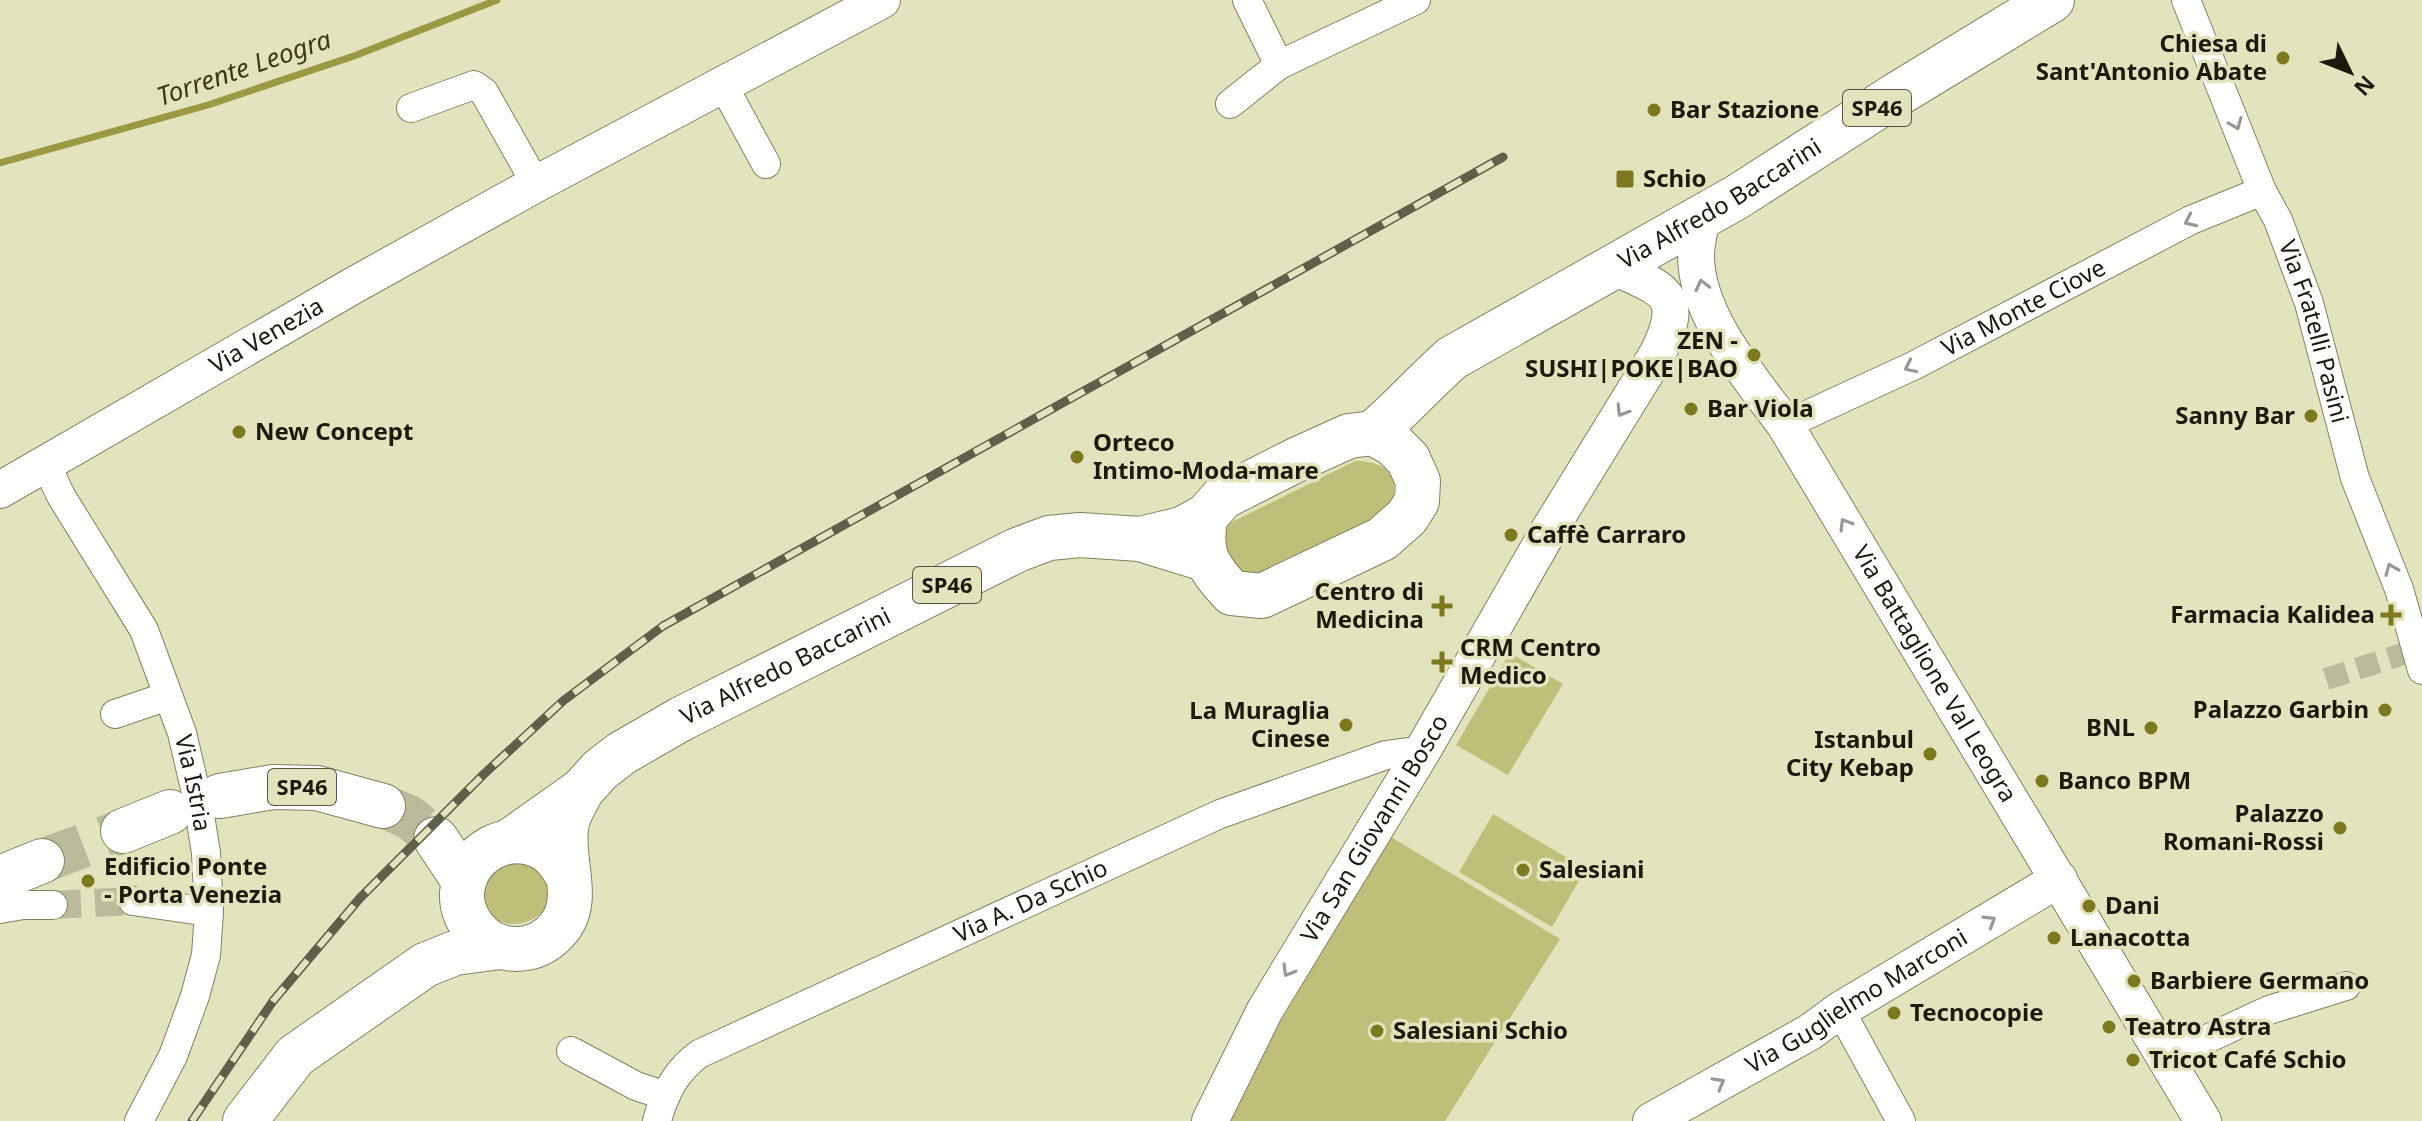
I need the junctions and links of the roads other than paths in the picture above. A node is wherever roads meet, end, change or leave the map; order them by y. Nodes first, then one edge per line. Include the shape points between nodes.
1 (882, 0) edge
2 (1247, 0) edge
3 (1416, 0) edge
4 (2052, 0) edge
5 (2186, 0) edge
6 (1279, 65) junction
7 (723, 85) junction
8 (1230, 104) dead end
9 (411, 108) dead end
10 (766, 164) dead end
11 (536, 184) junction
12 (2262, 191) junction
13 (1702, 217) junction
14 (1614, 267) junction
15 (1668, 332) junction
16 (1728, 347) junction
17 (1427, 380) junction
18 (1785, 425) junction
19 (1373, 433) junction
20 (1408, 459) junction
21 (46, 464) junction
22 (0, 490) edge
23 (1214, 506) junction
24 (1140, 539) junction
25 (1205, 559) junction
26 (2422, 670) edge
27 (168, 696) junction
28 (115, 714) dead end
29 (1423, 750) junction
30 (582, 790) junction
31 (220, 796) dead end
32 (383, 806) tunnel mouth
33 (170, 812) dead end
34 (123, 831) tunnel mouth
35 (42, 861) tunnel mouth
36 (481, 871) junction
37 (567, 875) junction
38 (0, 878) edge
39 (2059, 879) junction
40 (133, 901) tunnel mouth
41 (53, 905) tunnel mouth
42 (0, 909) edge
43 (209, 912) junction
44 (500, 947) junction
45 (425, 965) junction
46 (2346, 986) dead end
47 (1840, 1010) junction
48 (571, 1051) dead end
49 (2164, 1059) junction
50 (664, 1113) edge
51 (139, 1121) edge
52 (245, 1121) edge
53 (1210, 1121) edge
54 (1651, 1121) edge
55 (1901, 1121) edge
56 (2203, 1121) edge

1 - 7 street, Via Venezia
2 - 6 street
3 - 6 street
4 - 13 main road, Via Alfredo Baccarini / SP46
5 -> 12 street, Via Fratelli Pasini
6 - 8 street
7 - 10 street
7 - 11 street, Via Venezia
9 - 11 street via 474,85 484,92
11 - 21 street, Via Venezia
12 -> 18 street, Via Monte Ciove via 2191,220 1915,365
26 -> 12 street, Via Fratelli Pasini via 2399,589 2355,478 2309,303
13 - 14 main road, Via Alfredo Baccarini / SP46
16 -> 13 street, Via Battaglione Val Leogra via 1701,291 1696,254
14 - 15 street via 1663,291 1672,308
14 - 17 main road, Via Alfredo Baccarini / SP46 via 1481,340
15 - 16 street
15 -> 29 street, Via San Giovanni Bosco
16 - 18 street, Via Battaglione Val Leogra
17 - 19 main road, Via Alfredo Baccarini / SP46
17 - 20 main road
39 -> 18 street, Via Battaglione Val Leogra
19 - 20 main road
19 - 23 main road, Via Alfredo Baccarini / SP46 via 1349,436
20 - 25 main road via 1418,481 1417,501 1407,517 1382,539 1288,586 1262,596 1232,593
21 - 22 street, Via Venezia
21 - 27 street, Via Istria via 144,630
23 - 24 main road, Via Alfredo Baccarini / SP46 via 1182,529
23 - 25 main road via 1202,535
24 - 25 main road, Via Alfredo Baccarini / SP46
24 - 30 main road, Via Alfredo Baccarini / SP46 via 1080,535 1049,538 1017,550 681,719 622,753
27 - 28 street
27 - 43 street, Via Istria via 197,797
29 - 50 street, Via A. Da Schio via 1386,755 1220,814 699,1054 674,1078
29 -> 53 street, Via San Giovanni Bosco via 1265,1010
30 - 36 main road, Via Alfredo Baccarini / SP46
30 - 37 main road, Via Alfredo Baccarini / SP46 via 567,823
31 - 32 main road, SP46 via 273,787 317,788
33 - 34 main road
35 - 38 main road
36 - 37 main road via 528,842 558,860
36 - 44 main road via 471,926
36 - 45 main road, Via Alfredo Baccarini
37 - 44 main road, Via Alfredo Baccarini / SP46 via 569,910 556,932 534,946
47 -> 39 street, Via Guglielmo Marconi
39 - 49 street, Via Battaglione Val Leogra
40 - 43 street
41 - 42 street
43 - 51 street, Via Istria via 206,955 195,996 173,1056
44 - 45 main road, Via Alfredo Baccarini via 455,953
45 - 52 main road via 295,1056
46 - 49 street via 2269,1010
54 -> 47 street, Via Guglielmo Marconi
47 - 55 street
48 - 50 street, Via A. Da Schio via 636,1086
49 - 56 street, Via Battaglione Val Leogra

